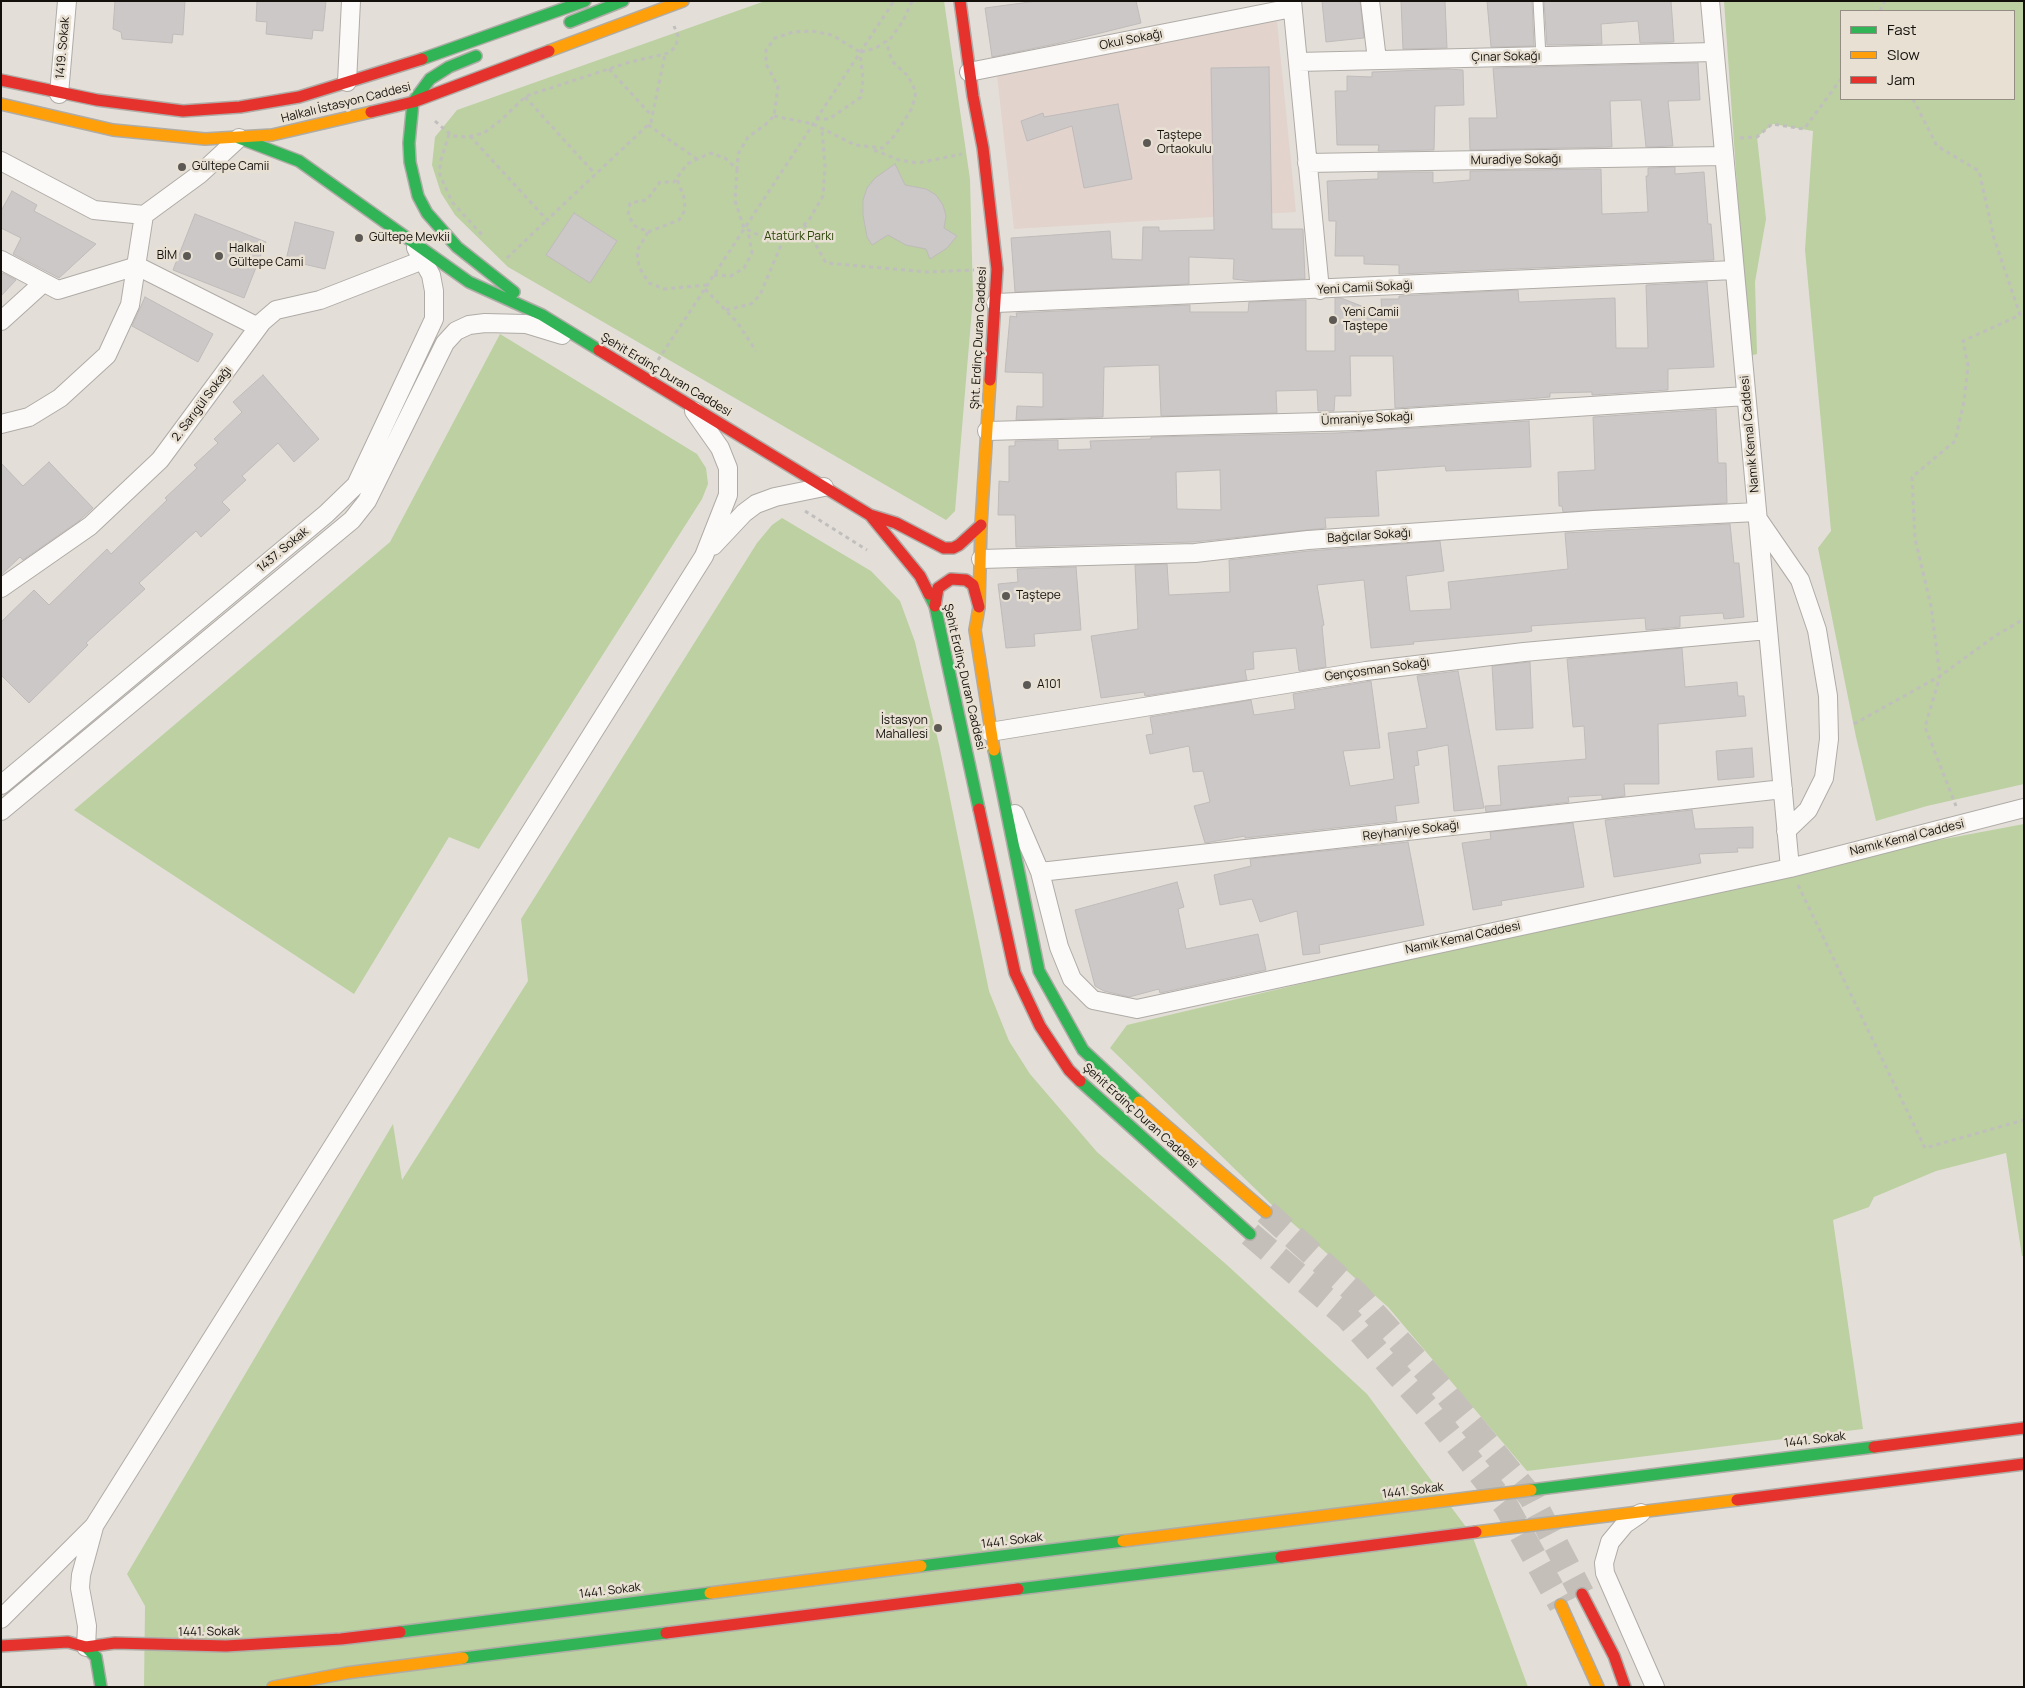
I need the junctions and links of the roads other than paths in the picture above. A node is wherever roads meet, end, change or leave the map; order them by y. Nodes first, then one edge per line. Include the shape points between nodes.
1 (67, 1) edge
2 (351, 1) edge
3 (585, 1) edge
4 (624, 1) edge
5 (683, 1) edge
6 (960, 1) edge
7 (1370, 1) edge
8 (1538, 1) edge
9 (1710, 1) edge
10 (1292, 5) edge
11 (559, 26) dead end
12 (489, 52) dead end
13 (1714, 52) junction
14 (1541, 56) junction
15 (1377, 60) junction
16 (1298, 62) junction
17 (969, 72) junction
18 (1, 80) edge
19 (347, 82) junction
20 (59, 94) junction
21 (413, 102) junction
22 (1, 104) edge
23 (239, 138) junction
24 (1724, 156) junction
25 (1, 161) edge
26 (1308, 163) junction
27 (144, 215) junction
28 (410, 239) junction
29 (1, 260) edge
30 (423, 260) junction
31 (137, 266) junction
32 (1734, 270) junction
33 (43, 283) junction
34 (1320, 290) junction
35 (996, 304) junction
36 (542, 315) junction
37 (1, 321) edge
38 (258, 327) junction
39 (581, 340) junction
40 (1746, 396) junction
41 (689, 403) junction
42 (1, 424) edge
43 (987, 431) junction
44 (824, 487) junction
45 (870, 515) junction
46 (1757, 515) junction
47 (981, 525) junction
48 (704, 556) junction
49 (981, 560) junction
50 (1, 588) edge
51 (935, 606) junction
52 (979, 607) junction
53 (1768, 630) junction
54 (990, 732) junction
55 (999, 777) junction
56 (1, 784) edge
57 (1782, 789) junction
58 (2024, 808) edge
59 (1, 811) edge
60 (1786, 831) junction
61 (1790, 868) junction
62 (1040, 872) junction
63 (1266, 1212) tunnel mouth
64 (1250, 1234) tunnel mouth
65 (2024, 1428) edge
66 (2024, 1464) edge
67 (1646, 1511) junction
68 (94, 1526) junction
69 (1582, 1594) tunnel mouth
70 (1561, 1605) tunnel mouth
71 (1, 1619) edge
72 (1, 1646) edge
73 (86, 1646) junction
74 (101, 1687) edge
75 (273, 1687) edge
76 (1598, 1687) edge
77 (1626, 1687) edge
78 (1655, 1687) edge

1 - 20 street, 1419. Sokak
2 - 19 street
3 - 19 main road, Halkalı İstasyon Caddesi via 397,68
4 - 11 main road
5 - 21 main road, Halkalı İstasyon Caddesi
6 - 17 main road, Şht. Erdinç Duran Caddesi
7 - 15 street
8 - 14 lane
9 - 13 street, Namık Kemal Caddesi
10 - 16 street
10 - 17 street, Okul Sokağı
12 - 21 main road via 437,74
13 - 14 street, Çınar Sokağı
13 - 24 street, Namık Kemal Caddesi
14 - 15 street, Çınar Sokağı
15 - 16 street, Çınar Sokağı
16 - 26 street
17 - 35 main road, Şht. Erdinç Duran Caddesi via 983,148 997,269
18 - 20 main road, Halkalı İstasyon Caddesi
19 - 20 main road, Halkalı İstasyon Caddesi via 299,97 240,107 183,111
21 - 23 main road, Halkalı İstasyon Caddesi via 292,131
21 - 36 main road via 410,162 418,196 427,213 458,247
22 - 23 main road, Halkalı İstasyon Caddesi via 113,130 205,139
23 - 27 street via 200,174
23 - 28 main road, Şehit Erdinç Duran Caddesi via 299,161
24 - 26 street, Muradiye Sokağı
24 - 32 street, Namık Kemal Caddesi
25 - 27 street via 94,210
26 - 34 street
27 - 31 street
28 - 30 street, 1437. Sokak
28 - 36 main road, Şehit Erdinç Duran Caddesi via 469,282
29 - 33 street
30 - 38 street, 2. Sarıgül Sokağı via 320,300 276,310
30 - 56 street, 1437. Sokak via 434,292 434,319 356,486
31 - 33 street via 58,290
31 - 38 street
31 - 42 street via 130,305 107,355 60,398 29,417
32 - 34 street, Yeni Camii Sokağı
32 - 40 street, Namık Kemal Caddesi
33 - 37 street
34 - 35 street, Yeni Camii Sokağı
35 - 43 main road, Şht. Erdinç Duran Caddesi
36 - 39 main road, Şehit Erdinç Duran Caddesi
38 - 50 street, 2. Sarıgül Sokağı via 160,460 90,526
39 - 41 main road, Şehit Erdinç Duran Caddesi
39 - 59 street via 526,324 485,323 456,331 445,344 367,502 352,520
40 - 43 street, Ümraniye Sokağı via 1358,420
40 - 46 street, Namık Kemal Caddesi
41 - 44 main road, Şehit Erdinç Duran Caddesi
41 - 48 street via 720,448 728,468 728,495
43 - 47 main road, Şht. Erdinç Duran Caddesi
44 - 45 main road, Şehit Erdinç Duran Caddesi
44 - 48 street via 756,504
45 - 47 main road via 896,523 944,548 959,545
45 - 51 main road, Şehit Erdinç Duran Caddesi via 920,576
46 - 49 street, Bağcılar Sokağı via 1594,520 1308,540 1195,553
46 - 53 street, Namık Kemal Caddesi
46 - 60 street via 1800,580 1816,630 1828,696 1829,739 1824,778 1808,810
47 - 49 main road, Şht. Erdinç Duran Caddesi
48 - 68 street
49 - 52 main road, Şehit Erdinç Duran Caddesi
51 - 52 main road via 938,588 951,579 966,580 973,585
51 - 64 main road, Şehit Erdinç Duran Caddesi via 1014,972 1040,1026 1069,1070
52 - 54 main road, Şehit Erdinç Duran Caddesi via 975,630
53 - 54 street, Gençosman Sokağı via 1524,652 1366,671
53 - 57 street, Namık Kemal Caddesi
54 - 55 main road, Şehit Erdinç Duran Caddesi
55 - 62 street
55 - 63 main road, Şehit Erdinç Duran Caddesi via 1039,971 1083,1050
57 - 60 street, Namık Kemal Caddesi
57 - 62 street, Reyhaniye Sokağı
58 - 61 street, Namık Kemal Caddesi
60 - 61 street, Namık Kemal Caddesi
61 - 62 street, Namık Kemal Caddesi via 1137,1009 1093,1000 1072,979 1059,947
65 - 73 main road, 1441. Sokak via 341,1639 226,1646 115,1643
66 - 67 main road
67 - 75 main road via 346,1673
67 - 78 street via 1616,1533 1606,1553 1605,1574
68 - 71 street
68 - 73 street via 80,1588 87,1626
69 - 77 main road
70 - 76 main road
72 - 73 main road, 1441. Sokak via 68,1642
73 - 74 main road via 96,1657

